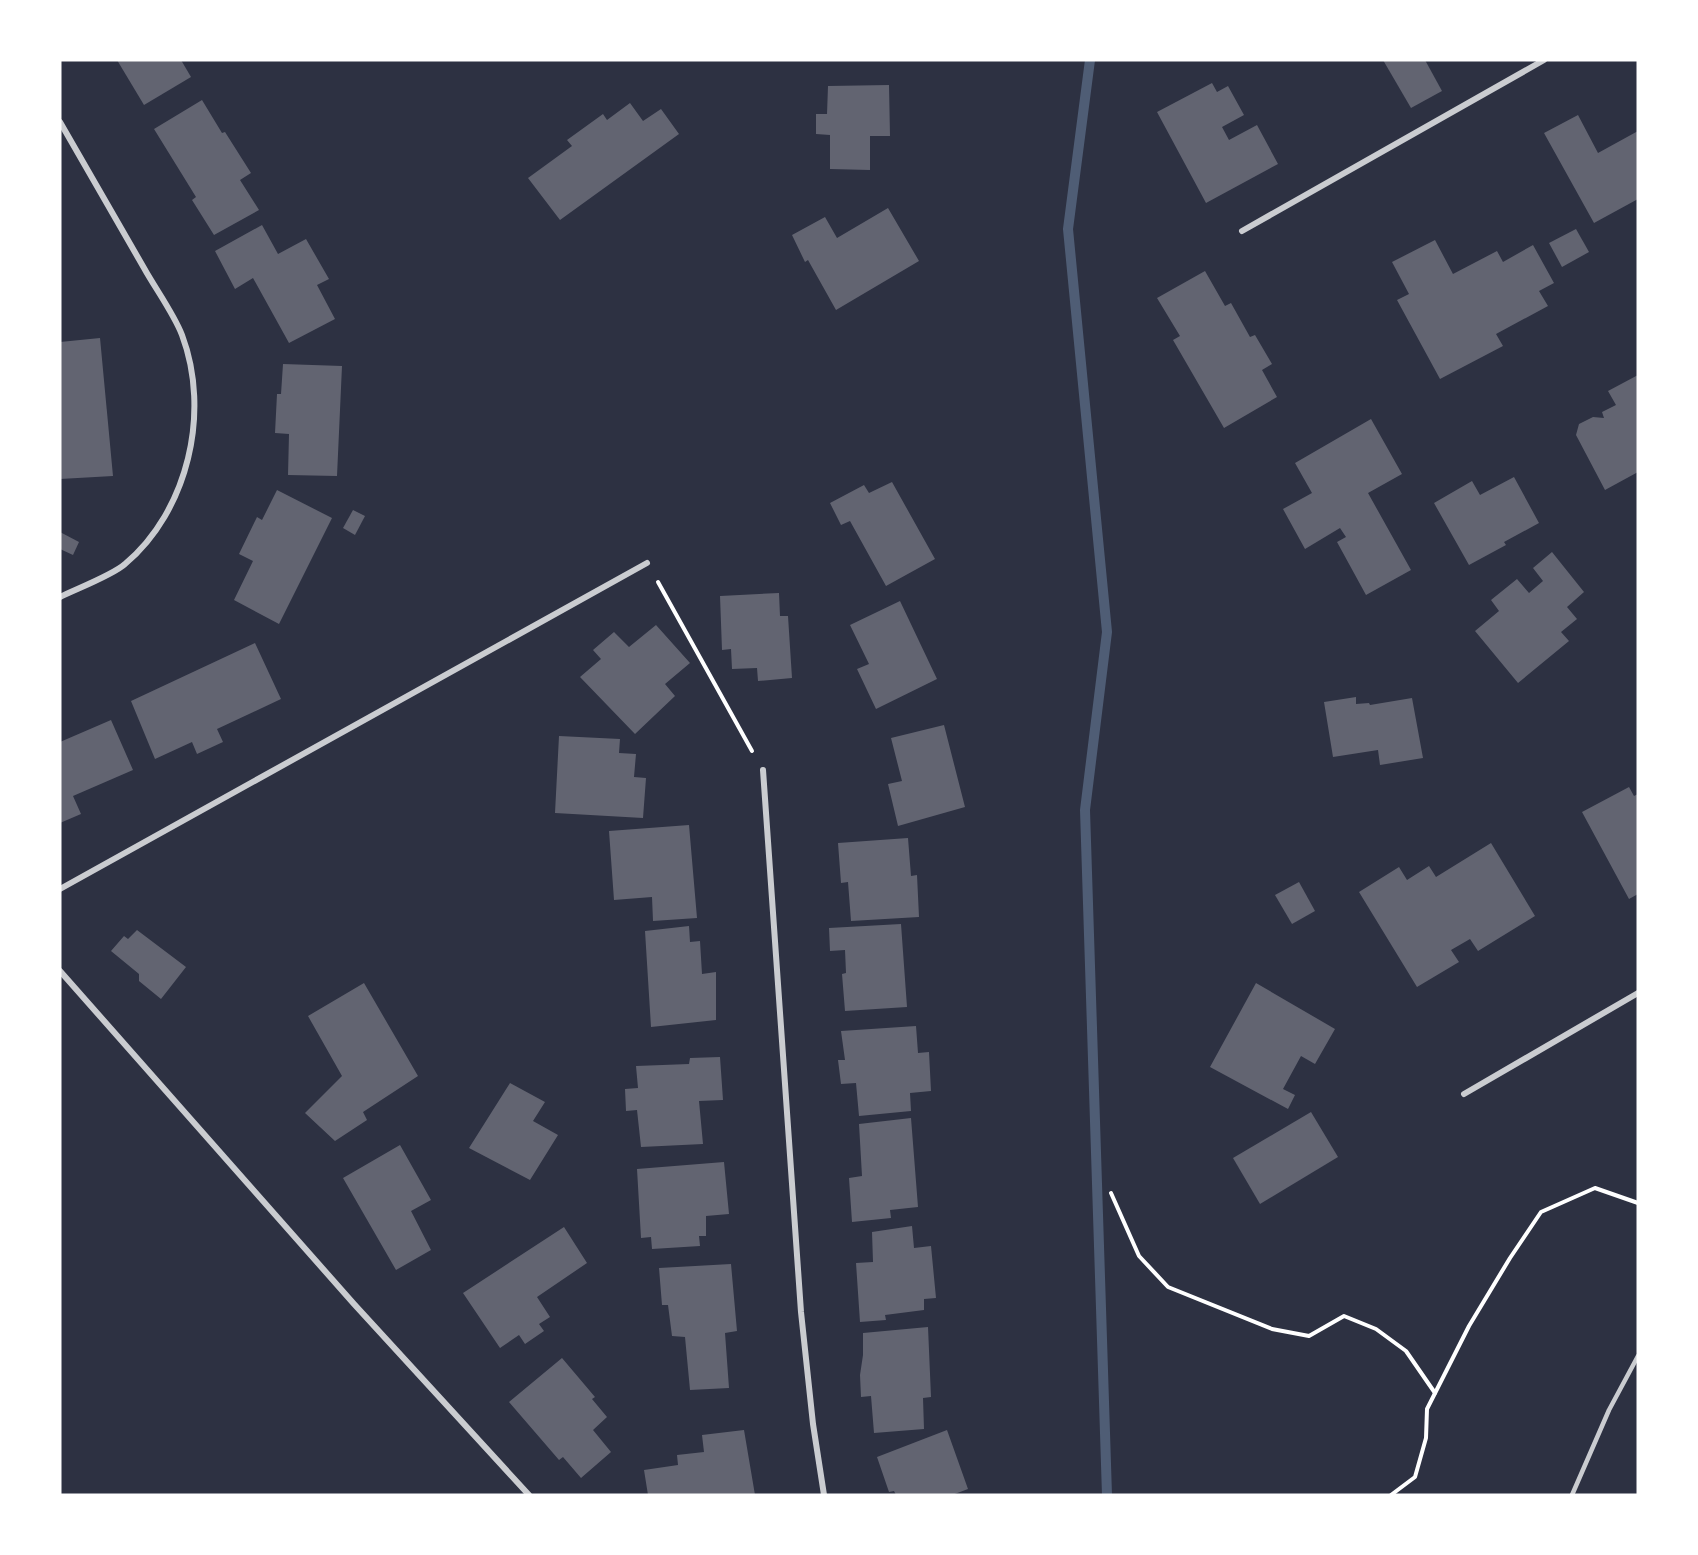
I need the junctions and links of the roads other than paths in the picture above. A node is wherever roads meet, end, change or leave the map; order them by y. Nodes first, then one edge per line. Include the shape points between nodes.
1 (1544, 60) edge
2 (60, 122) edge
3 (1242, 231) dead end
4 (647, 563) road end
5 (60, 597) edge
6 (763, 770) road end
7 (60, 889) edge
8 (60, 971) edge
9 (1638, 993) edge
10 (1464, 1094) dead end
11 (1638, 1356) edge
12 (529, 1495) edge
13 (824, 1495) edge
14 (1572, 1495) edge

1 - 3 street
2 - 5 street via 182,334 193,377 194,416 187,463 174,499 153,536 124,566
4 - 7 street
6 - 13 street via 801,1312
8 - 12 street via 354,1304
9 - 10 street
11 - 14 lane via 1609,1410

